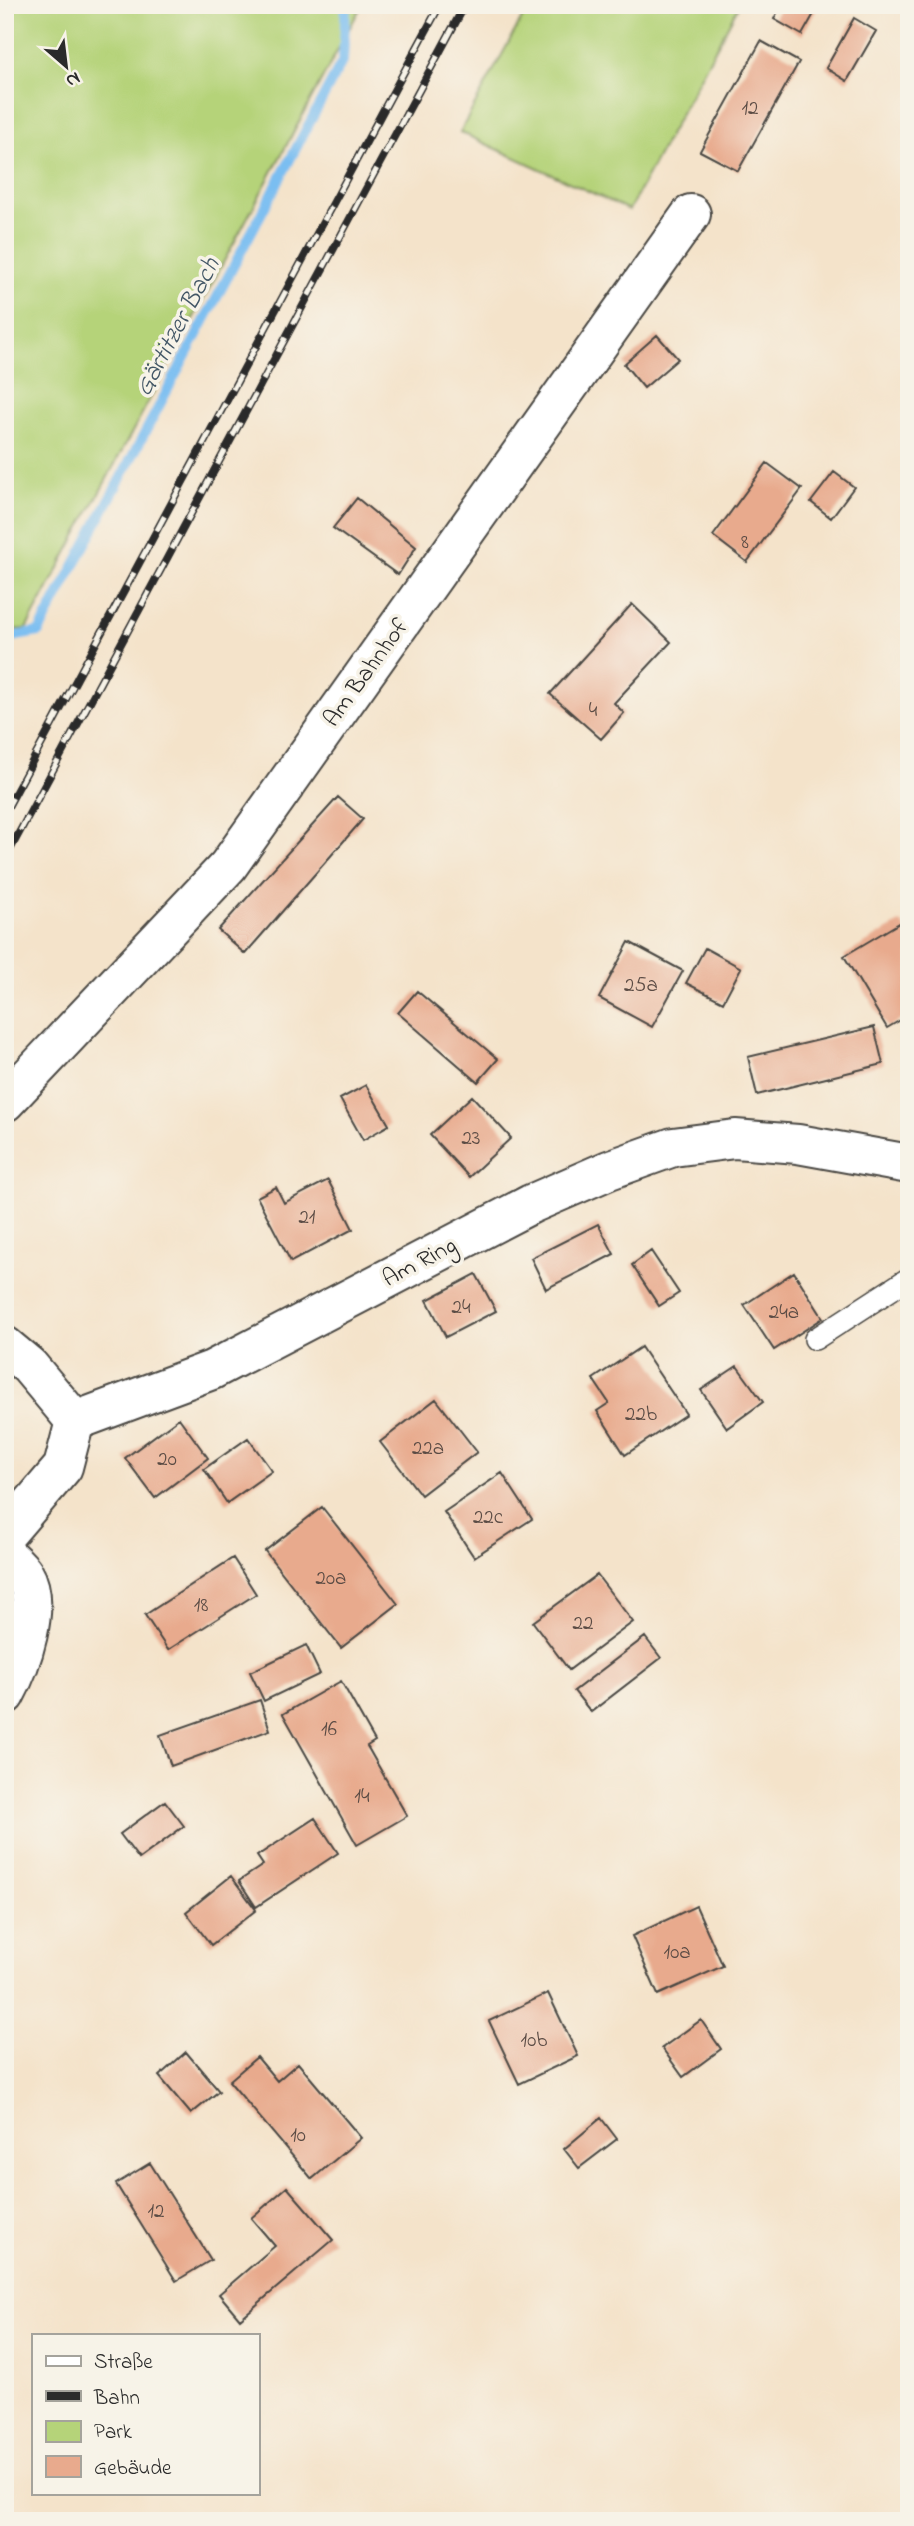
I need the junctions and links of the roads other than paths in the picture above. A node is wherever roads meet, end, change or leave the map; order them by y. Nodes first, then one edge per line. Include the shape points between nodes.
1 (691, 214) dead end
2 (5, 1102) edge
3 (909, 1164) edge
4 (909, 1278) edge
5 (815, 1339) dead end
6 (5, 1346) edge
7 (75, 1421) junction
8 (5, 1535) edge
9 (5, 1554) edge
10 (5, 1695) edge

1 - 2 street, Am Bahnhof via 228,866
3 - 7 street, Am Ring via 798,1144 735,1139 673,1147 531,1204 212,1370
4 - 5 lane
6 - 7 street via 29,1366
7 - 8 street via 63,1467
9 - 10 street via 25,1575 32,1605 28,1636

